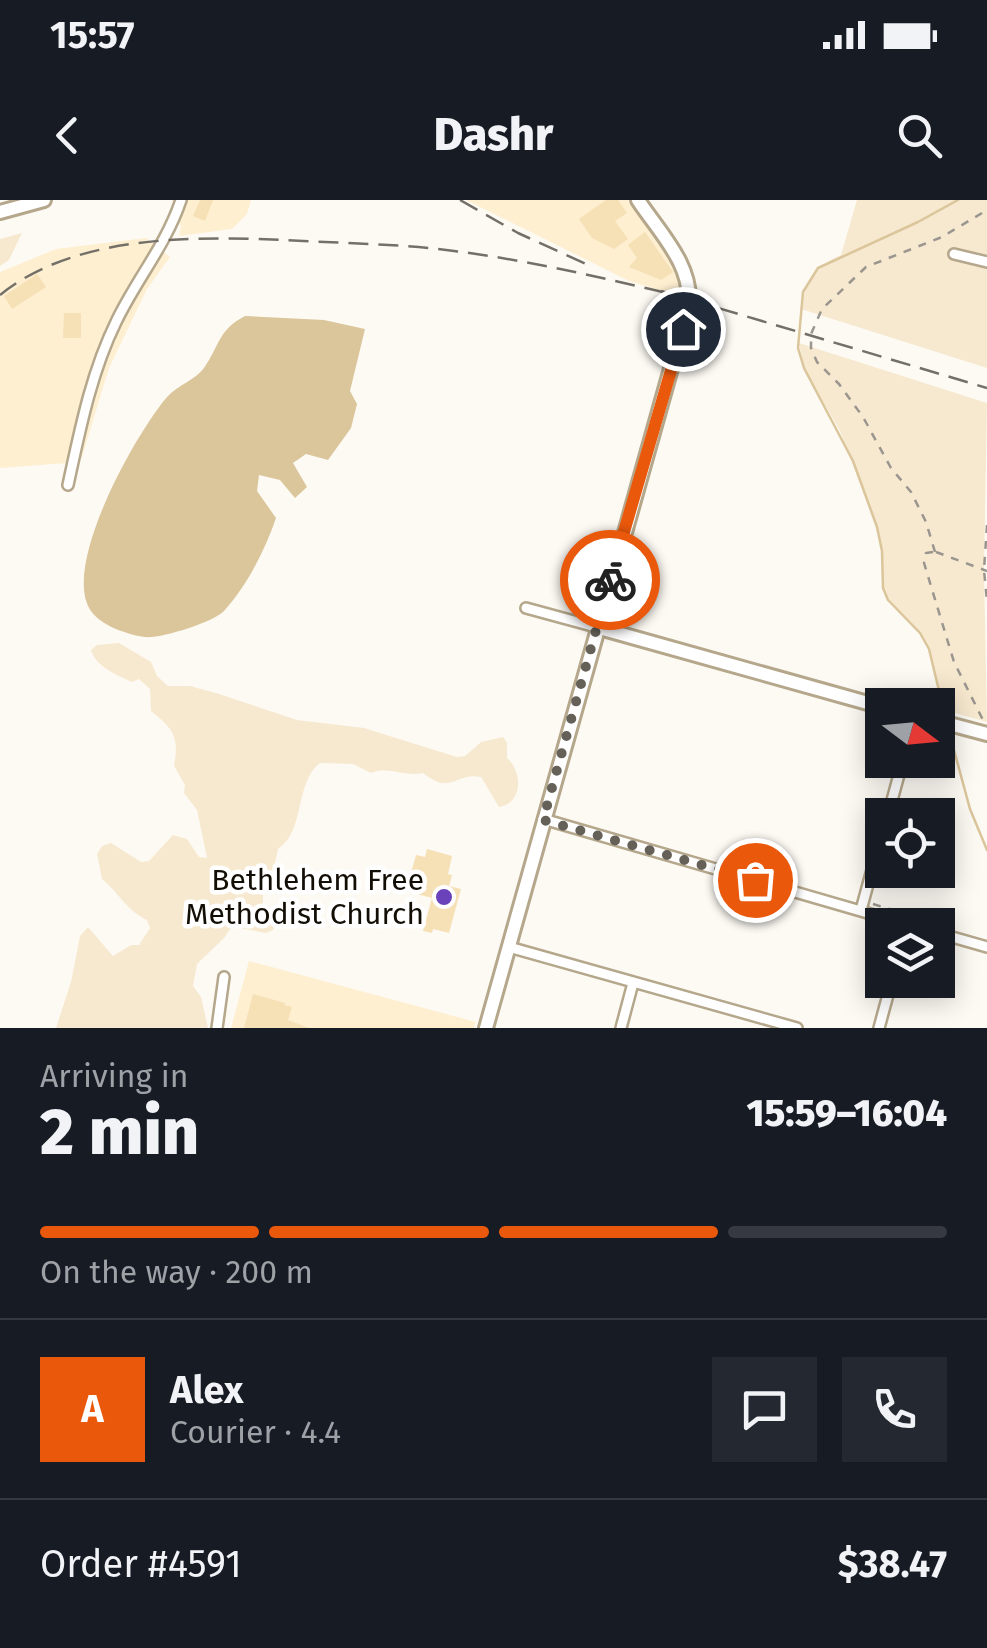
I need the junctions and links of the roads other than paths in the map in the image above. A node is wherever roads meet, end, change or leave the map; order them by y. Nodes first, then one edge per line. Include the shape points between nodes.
1 (44, 200) edge
2 (181, 200) edge
3 (638, 200) edge
4 (0, 212) edge
5 (954, 254) dead end
6 (987, 262) edge
7 (68, 485) dead end
8 (526, 608) dead end
9 (596, 628) junction
10 (865, 702) edge
11 (955, 724) edge
12 (982, 729) edge
13 (543, 820) junction
14 (867, 888) edge
15 (862, 906) junction
16 (867, 908) edge
17 (955, 938) edge
18 (508, 946) junction
19 (987, 948) edge
20 (224, 977) dead end
21 (634, 982) junction
22 (887, 998) edge
23 (754, 1016) junction
24 (217, 1028) edge
25 (486, 1028) edge
26 (621, 1028) edge
27 (751, 1028) edge
28 (796, 1028) edge
29 (878, 1028) edge

1 - 4 street
2 - 7 street via 104,348
3 - 9 street via 684,271 688,308
5 - 6 street
8 - 9 street
9 - 10 street
9 - 13 street
11 - 12 street
13 - 15 street
13 - 18 street
14 - 15 street
15 - 16 street
17 - 19 street
18 - 21 street
18 - 25 street
20 - 24 street
21 - 23 street
21 - 26 street
22 - 29 street
23 - 27 street
23 - 28 street

